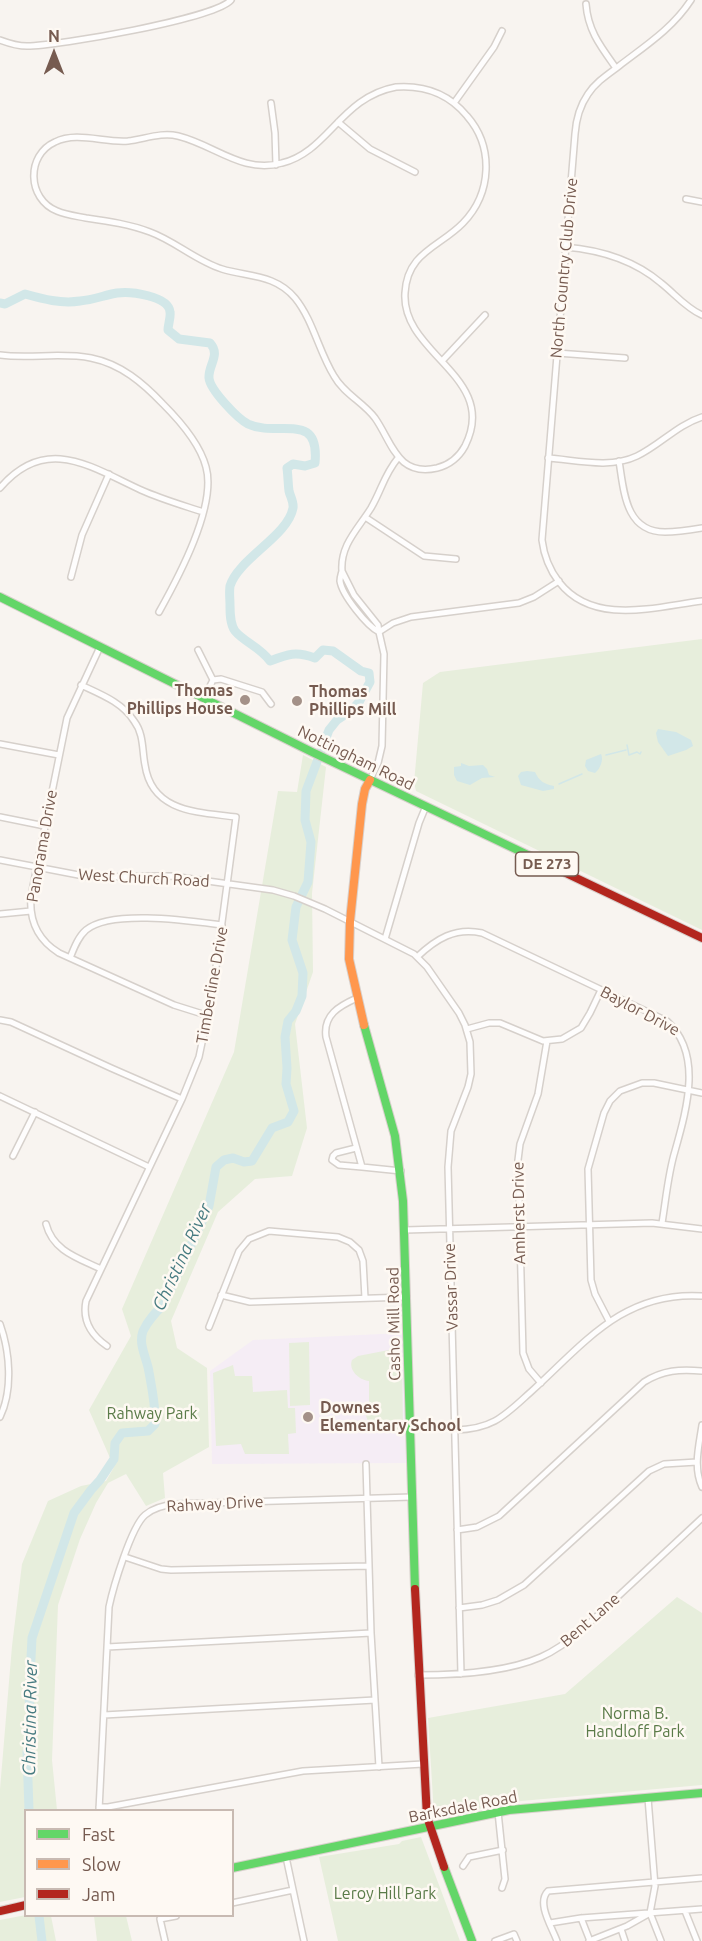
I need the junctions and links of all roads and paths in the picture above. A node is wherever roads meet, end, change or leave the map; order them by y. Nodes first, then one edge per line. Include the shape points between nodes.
1 (231, 0) edge
2 (692, 0) edge
3 (586, 4) dead end
4 (502, 31) dead end
5 (0, 40) edge
6 (616, 68) junction
7 (271, 103) dead end
8 (454, 103) junction
9 (338, 122) junction
10 (276, 165) junction
11 (415, 172) dead end
12 (686, 199) dead end
13 (702, 202) edge
14 (566, 247) junction
15 (485, 315) dead end
16 (702, 315) edge
17 (557, 353) junction
18 (0, 355) edge
19 (625, 358) dead end
20 (442, 361) junction
21 (702, 417) edge
22 (399, 458) junction
23 (548, 458) junction
24 (619, 461) junction
25 (109, 474) junction
26 (0, 488) edge
27 (202, 512) junction
28 (364, 517) junction
29 (702, 528) edge
30 (456, 560) dead end
31 (71, 577) dead end
32 (559, 581) junction
33 (0, 597) edge
34 (702, 601) edge
35 (159, 612) dead end
36 (379, 632) junction
37 (100, 646) junction
38 (198, 650) dead end
39 (213, 680) junction
40 (81, 685) junction
41 (204, 698) junction
42 (271, 704) dead end
43 (0, 744) edge
44 (59, 755) junction
45 (370, 780) junction
46 (426, 806) junction
47 (0, 817) edge
48 (45, 826) junction
49 (0, 860) edge
50 (37, 867) junction
51 (228, 883) junction
52 (31, 911) junction
53 (0, 914) edge
54 (350, 921) junction
55 (222, 926) junction
56 (385, 939) junction
57 (702, 939) edge
58 (417, 957) junction
59 (70, 958) junction
60 (601, 990) junction
61 (357, 998) junction
62 (209, 1016) junction
63 (0, 1020) edge
64 (467, 1029) junction
65 (688, 1036) dead end
66 (546, 1041) junction
67 (698, 1084) dead end
68 (699, 1093) edge
69 (0, 1096) edge
70 (182, 1099) junction
71 (35, 1112) junction
72 (356, 1148) junction
73 (13, 1155) dead end
74 (149, 1167) junction
75 (362, 1167) junction
76 (401, 1171) junction
77 (662, 1223) junction
78 (46, 1224) dead end
79 (589, 1225) junction
80 (519, 1227) junction
81 (450, 1228) junction
82 (702, 1229) edge
83 (405, 1230) junction
84 (101, 1269) junction
85 (221, 1295) junction
86 (702, 1296) edge
87 (407, 1297) junction
88 (365, 1298) junction
89 (609, 1321) junction
90 (0, 1324) edge
91 (209, 1327) dead end
92 (108, 1346) dead end
93 (702, 1371) edge
94 (541, 1383) junction
95 (0, 1418) edge
96 (702, 1425) edge
97 (455, 1430) junction
98 (697, 1462) junction
99 (366, 1464) dead end
100 (702, 1487) edge
101 (412, 1497) junction
102 (368, 1498) junction
103 (702, 1518) edge
104 (458, 1530) junction
105 (125, 1557) junction
106 (369, 1566) junction
107 (459, 1608) junction
108 (371, 1633) junction
109 (107, 1647) junction
110 (461, 1674) junction
111 (418, 1675) junction
112 (375, 1700) junction
113 (104, 1715) junction
114 (423, 1764) junction
115 (379, 1767) junction
116 (702, 1793) edge
117 (648, 1798) junction
118 (99, 1809) edge
119 (498, 1812) junction
120 (429, 1827) junction
121 (503, 1850) junction
122 (286, 1857) junction
123 (463, 1866) dead end
124 (234, 1868) edge
125 (702, 1878) edge
126 (654, 1881) junction
127 (502, 1888) dead end
128 (293, 1890) junction
129 (234, 1903) edge
130 (24, 1905) edge
131 (702, 1910) edge
132 (0, 1911) edge
133 (686, 1911) junction
134 (650, 1913) junction
135 (171, 1917) edge
136 (581, 1918) junction
137 (550, 1923) junction
138 (621, 1929) junction
139 (165, 1941) edge
140 (304, 1941) edge
141 (472, 1941) edge
142 (495, 1941) edge
143 (517, 1941) edge
144 (557, 1941) edge
145 (589, 1941) edge
146 (625, 1941) edge
147 (661, 1941) edge
148 (697, 1941) edge

1 - 5 street via 210,11 85,39 25,47
2 - 6 street, North Country Club Drive via 666,30
3 - 6 street via 593,35
4 - 8 street
6 - 14 street, North Country Club Drive via 592,88 578,114
7 - 10 street
8 - 9 street via 419,88 388,88 365,98
8 - 20 street via 471,120 481,140 487,169 483,188 466,220 417,260 405,291 410,322
9 - 10 street via 305,153
9 - 11 street via 370,149
10 - 22 street via 245,164 173,135 126,141 72,138 48,146 38,157 33,175 38,194 53,210 140,229 218,268 261,276 282,286 299,304 337,381 372,414
12 - 13 street
14 - 16 street via 601,252 630,262
14 - 17 street, North Country Club Drive
15 - 20 street
17 - 19 street
17 - 23 street, North Country Club Drive
18 - 27 street via 91,358 141,382 174,416 202,455 208,494
20 - 22 street via 460,381 469,400 471,422 465,446 453,461 434,469 414,467
21 - 24 street via 637,456
22 - 28 street via 385,475
23 - 24 street
23 - 32 street, North Country Club Drive via 542,540 547,562
24 - 29 street via 627,506 641,525 666,532
25 - 26 street via 78,461 52,459 27,466
25 - 27 street
25 - 31 street via 82,535
27 - 35 street via 188,556
28 - 30 street via 424,556
28 - 36 street via 346,545 339,579 346,596
32 - 34 street via 579,600 608,610
32 - 36 street via 519,603 411,617
33 - 37 street, Nottingham Road / DE 273
36 - 45 street via 384,654 382,746
37 - 40 street, Panorama Drive
37 - 41 street, Nottingham Road / DE 273
38 - 39 street
39 - 41 street
39 - 42 street via 262,692
40 - 44 street, Panorama Drive via 69,712
40 - 51 street, Timberline Drive via 120,706 134,720 148,777 160,796 189,810 237,817
41 - 45 street, Nottingham Road / DE 273
43 - 44 street
44 - 48 street, Panorama Drive
45 - 46 street, Nottingham Road / DE 273
45 - 54 street, Casho Mill Road via 363,800
46 - 56 street
46 - 57 street, Nottingham Road / DE 273
47 - 48 street
48 - 50 street, Panorama Drive
49 - 50 street, West Church Road
50 - 51 street, West Church Road via 89,877 161,875
50 - 52 street, Panorama Drive
51 - 54 street, West Church Road via 294,896
51 - 55 street, Timberline Drive
52 - 53 street
52 - 59 street, Panorama Drive via 43,940
54 - 56 street, West Church Road
54 - 61 street, Casho Mill Road via 349,959
55 - 59 street via 169,918 103,922 82,934
55 - 62 street, Timberline Drive
56 - 58 street, Vassar Drive
58 - 60 street, Baylor Drive via 445,936 473,932 496,939
58 - 64 street, Vassar Drive
59 - 62 street, Panorama Drive
60 - 65 street, Baylor Drive via 667,1021
60 - 66 street via 578,1031
61 - 72 street via 332,1013 325,1031
61 - 76 street, Casho Mill Road
62 - 70 street, Timberline Drive via 199,1057
63 - 70 street
64 - 66 street via 500,1023
64 - 81 street, Vassar Drive via 471,1050 468,1087 449,1148
66 - 80 street, Amherst Drive via 538,1094 518,1152
67 - 68 street
68 - 77 street via 673,1159
68 - 79 street via 648,1083 627,1087 615,1096 604,1113 590,1161
69 - 71 street
70 - 74 street, Timberline Drive
71 - 73 street
71 - 74 street
72 - 75 street
72 - 75 street via 336,1153 332,1160 339,1165
74 - 84 street, Timberline Drive
75 - 76 street
76 - 83 street, Casho Mill Road
77 - 79 street
77 - 82 street
78 - 84 street via 56,1245
79 - 80 street
79 - 89 street via 591,1280
80 - 81 street
80 - 94 street, Amherst Drive via 523,1353 529,1369
81 - 83 street
81 - 97 street, Vassar Drive
83 - 87 street, Casho Mill Road
84 - 92 street, Timberline Drive via 86,1301 85,1316 92,1333
85 - 88 street via 250,1302
85 - 88 street via 243,1244 256,1235 277,1230 350,1242 363,1261
85 - 91 street
86 - 89 street via 657,1300
87 - 88 street
87 - 101 street, Casho Mill Road
89 - 94 street
90 - 95 street via 9,1359
93 - 104 street via 673,1371 644,1383 499,1516 477,1527
94 - 97 street via 492,1423
96 - 98 street
97 - 104 street, Vassar Drive
98 - 100 street
98 - 107 street via 664,1464 649,1471 525,1585 498,1600
99 - 102 street
101 - 102 street, Rahway Drive
101 - 111 street, Casho Mill Road
102 - 105 street, Rahway Drive via 167,1504 141,1518
102 - 106 street
103 - 110 street, Bent Lane via 559,1648 528,1662
104 - 107 street, Vassar Drive
105 - 106 street via 171,1570
105 - 109 street, Rahway Drive via 111,1598
106 - 108 street
107 - 110 street, Vassar Drive
108 - 109 street
108 - 112 street
109 - 113 street, Rahway Drive
110 - 111 street, Bent Lane
111 - 114 street, Casho Mill Road
112 - 113 street
112 - 115 street
113 - 118 street, Rahway Drive
114 - 115 street
114 - 120 street, Casho Mill Road
115 - 118 street via 303,1772
116 - 117 street, Barksdale Road
117 - 119 street, Barksdale Road
117 - 126 street
119 - 120 street, Barksdale Road
119 - 121 street
120 - 122 street, Barksdale Road
120 - 141 street, Casho Mill Road
121 - 123 street via 469,1857
121 - 127 street
122 - 124 street, Barksdale Road
122 - 128 street
125 - 126 street
126 - 134 street
126 - 137 street via 548,1891 543,1903
128 - 129 street
128 - 140 street
130 - 132 street
131 - 133 street
133 - 134 street
133 - 148 street
134 - 136 street
134 - 138 street
134 - 147 street
135 - 139 street via 160,1919
136 - 137 street
136 - 145 street
137 - 144 street
138 - 145 street
138 - 146 street
142 - 143 street via 514,1934

